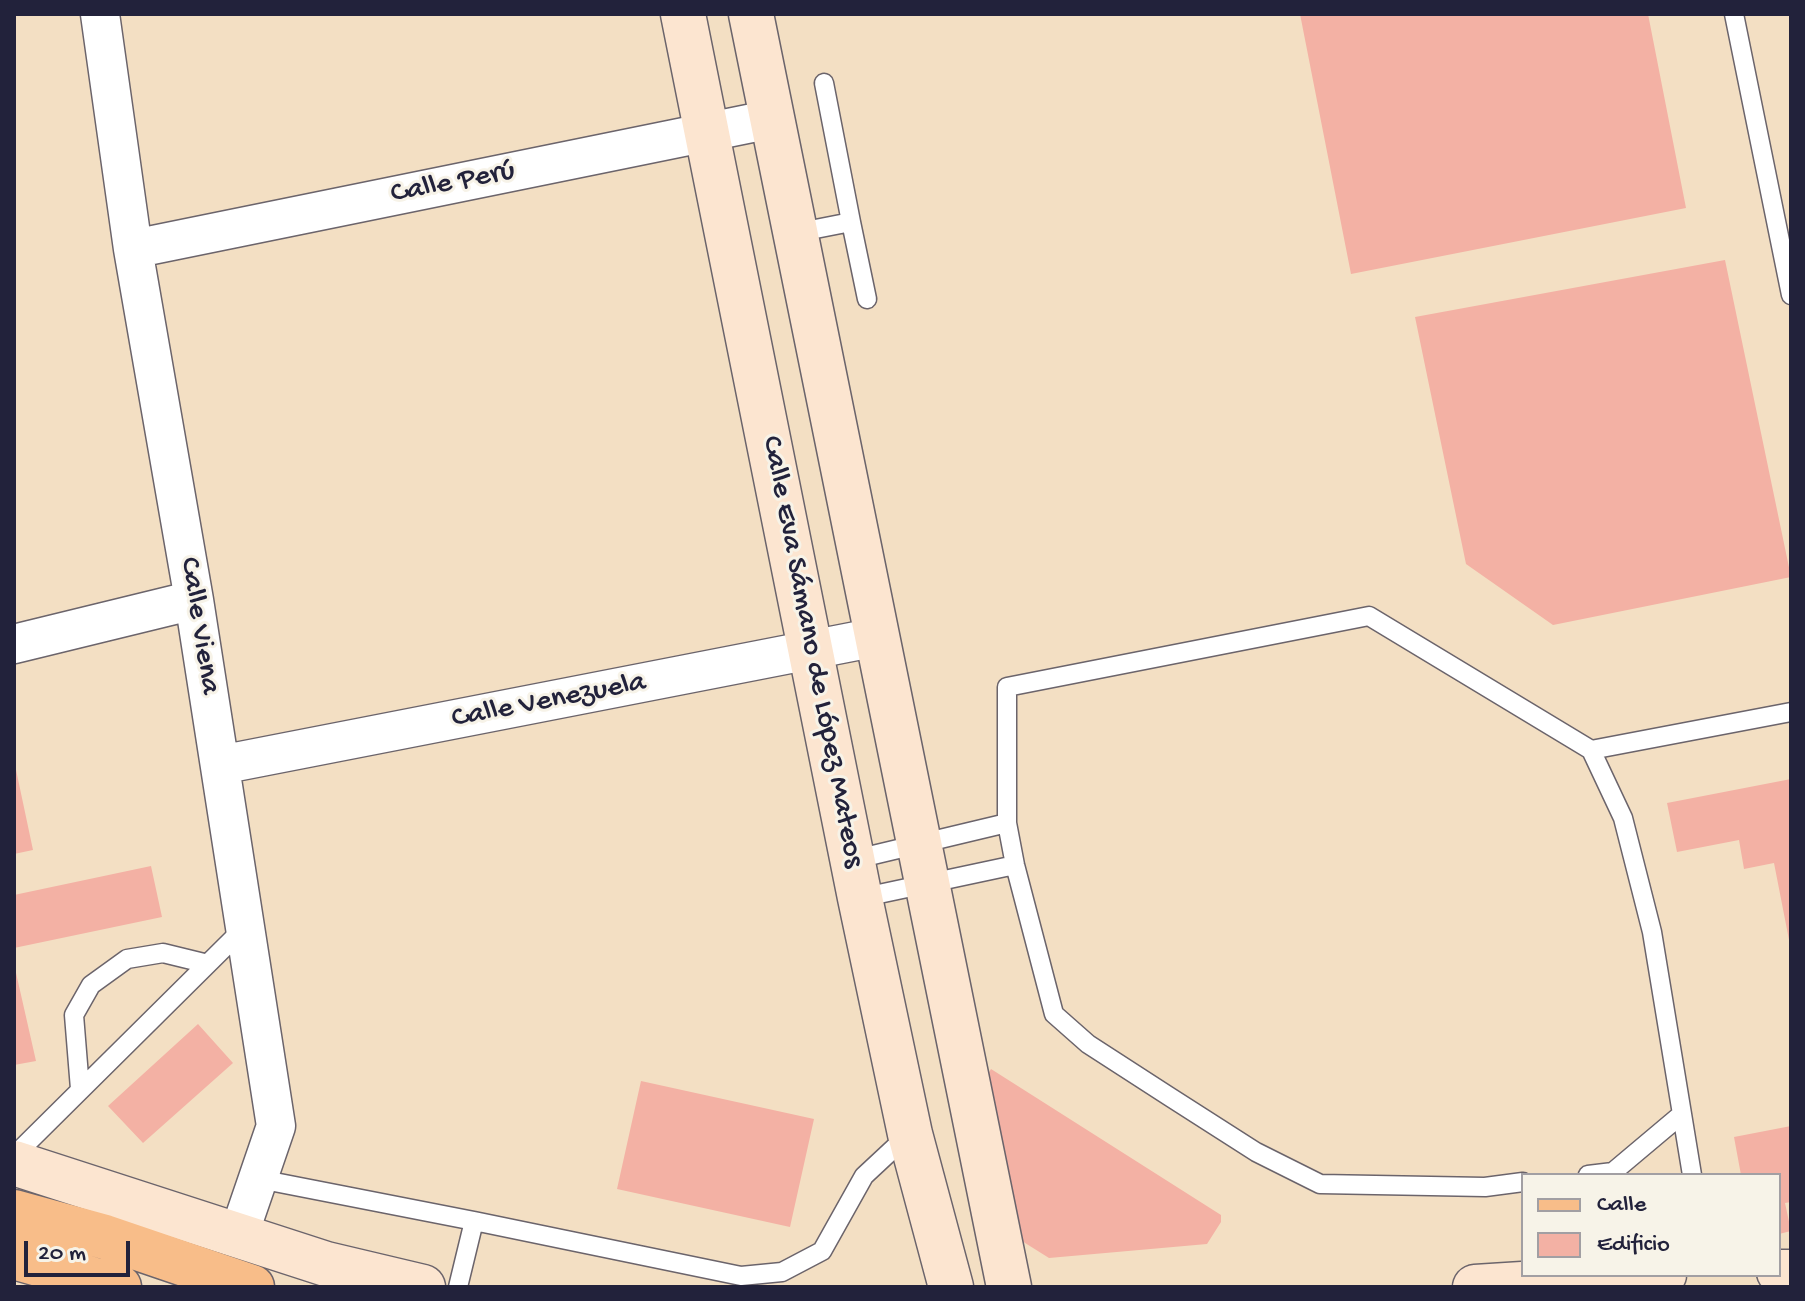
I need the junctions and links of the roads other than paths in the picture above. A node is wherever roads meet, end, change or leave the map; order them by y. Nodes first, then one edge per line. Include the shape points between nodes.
1 (100, 14) edge
2 (683, 14) edge
3 (751, 14) edge
4 (1734, 14) edge
5 (824, 83) dead end
6 (772, 119) junction
7 (708, 132) junction
8 (851, 222) junction
9 (795, 233) junction
10 (133, 249) junction
11 (1791, 295) edge
12 (867, 299) dead end
13 (194, 600) junction
14 (877, 637) junction
15 (14, 644) edge
16 (813, 652) junction
17 (1791, 712) edge
18 (1591, 750) junction
19 (220, 765) junction
20 (1007, 823) junction
21 (922, 865) junction
22 (1015, 865) junction
23 (856, 879) junction
24 (245, 927) junction
25 (208, 964) junction
26 (80, 1089) junction
27 (1682, 1114) junction
28 (910, 1134) junction
29 (14, 1156) edge
30 (14, 1163) edge
31 (1605, 1173) edge
32 (1692, 1173) edge
33 (259, 1179) junction
34 (1521, 1182) edge
35 (14, 1212) edge
36 (474, 1221) junction
37 (239, 1234) junction
38 (14, 1257) edge
39 (1632, 1277) edge
40 (740, 1281) edge
41 (1014, 1281) edge
42 (119, 1287) edge
43 (252, 1287) edge
44 (423, 1287) edge
45 (458, 1287) edge
46 (951, 1287) edge
47 (1475, 1287) edge

1 - 10 street, Calle Viena
2 - 7 main road, Calle Eva Sámano de López Mateos
3 - 6 main road
4 - 11 lane
5 - 8 lane
6 - 7 street, Calle Perú
6 - 9 main road
7 - 10 street, Calle Perú
7 - 16 main road, Calle Eva Sámano de López Mateos
8 - 9 lane
8 - 12 lane
9 - 14 main road
10 - 13 street, Calle Viena
13 - 15 street
13 - 19 street, Calle Viena
14 - 16 street, Calle Venezuela
14 - 21 main road
16 - 19 street, Calle Venezuela
16 - 23 main road, Calle Eva Sámano de López Mateos
17 - 18 lane
18 - 20 lane via 1369,616 1007,687
18 - 27 lane via 1623,818 1652,932
19 - 24 street, Calle Viena
20 - 21 lane
20 - 22 lane
21 - 22 lane
21 - 23 lane
21 - 23 lane
21 - 41 main road
22 - 34 lane via 1054,1014 1088,1044 1256,1152 1320,1184 1485,1187
23 - 28 main road, Calle Eva Sámano de López Mateos
24 - 25 lane
24 - 33 street, Calle Viena via 276,1126
25 - 26 lane
25 - 26 lane via 163,953 127,959 91,985 74,1015
26 - 29 lane
27 - 31 lane via 1613,1172
27 - 32 lane
28 - 40 lane via 864,1176 822,1251 782,1272
28 - 46 main road, Calle Eva Sámano de López Mateos
30 - 37 main road
33 - 36 lane
33 - 37 street, Calle Viena
35 - 43 main road
36 - 40 lane
36 - 45 lane
37 - 44 main road via 326,1264
38 - 42 main road
39 - 47 main road

